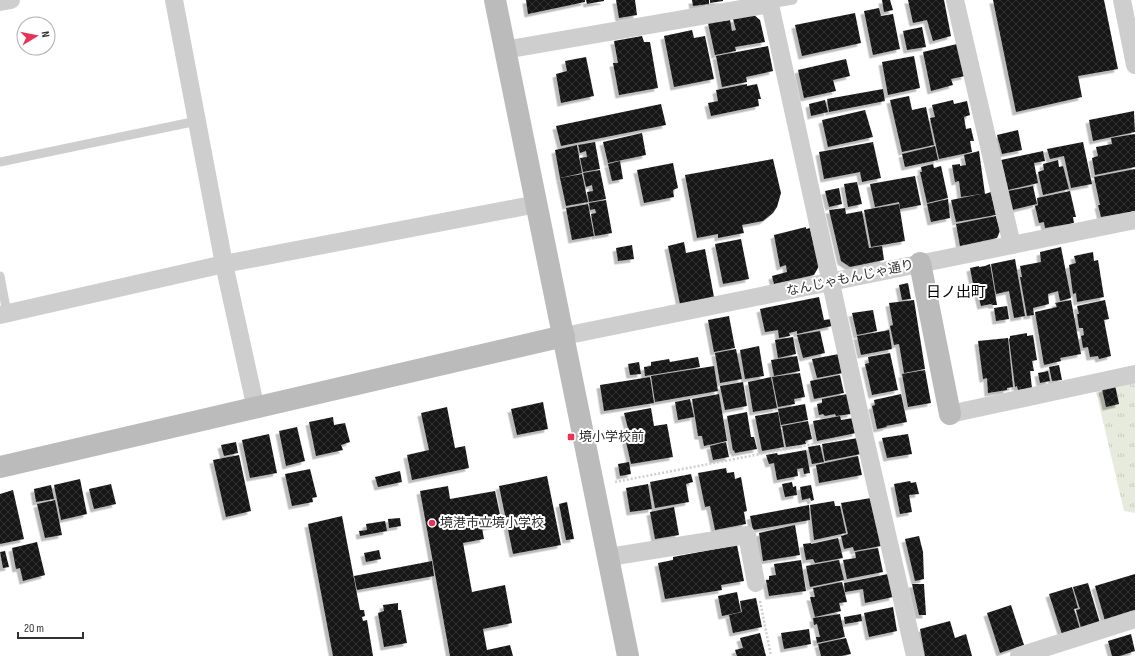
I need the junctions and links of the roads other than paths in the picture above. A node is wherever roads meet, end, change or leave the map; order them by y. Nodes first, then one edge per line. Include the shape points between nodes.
1 (11, 0) edge
2 (174, 0) edge
3 (495, 0) edge
4 (793, 0) edge
5 (955, 0) edge
6 (1122, 0) edge
7 (0, 2) edge
8 (769, 2) edge
9 (505, 50) junction
10 (1135, 65) edge
11 (197, 121) junction
12 (0, 162) edge
13 (537, 204) junction
14 (1135, 220) edge
15 (1012, 245) junction
16 (920, 263) junction
17 (224, 264) junction
18 (0, 276) edge
19 (831, 283) junction
20 (3, 314) edge
21 (564, 336) junction
22 (1135, 374) edge
23 (256, 409) junction
24 (950, 414) joint
25 (0, 467) edge
26 (609, 557) junction
27 (756, 583) road end
28 (1135, 619) edge
29 (628, 656) edge
30 (916, 656) edge
31 (1019, 656) edge

1 - 7 street
2 - 11 street
3 - 9 street
4 - 8 lane
5 - 15 street
6 - 10 street
8 - 9 street
8 - 19 street
9 - 13 street
11 - 12 lane
11 - 17 street
13 - 17 street
13 - 21 street
14 - 15 street, なんじゃもんじゃ通り
15 - 16 street, なんじゃもんじゃ通り
16 - 19 street, なんじゃもんじゃ通り
16 - 24 street
17 - 20 street
17 - 23 street
18 - 20 lane
19 - 21 street, なんじゃもんじゃ通り
19 - 30 street
21 - 23 street
21 - 26 street
22 - 24 street
23 - 25 street
26 - 27 street via 747,536
26 - 29 street
28 - 31 street

